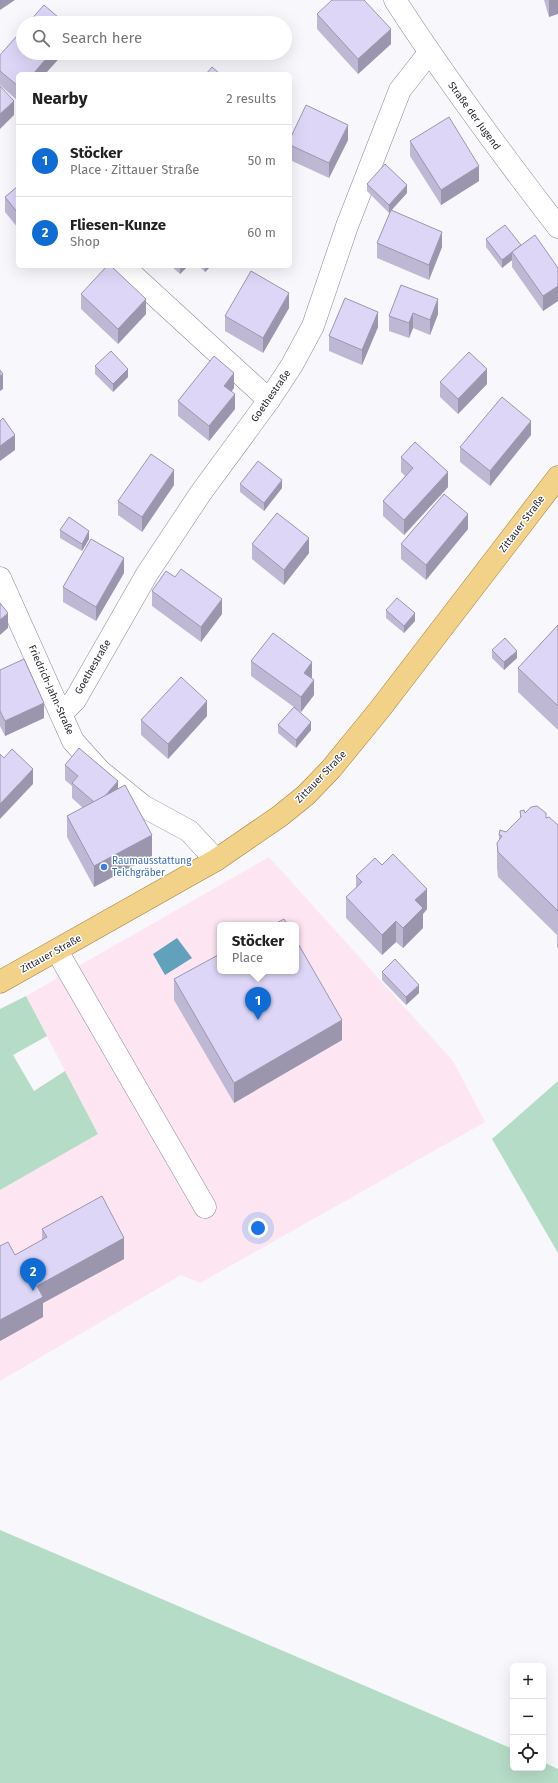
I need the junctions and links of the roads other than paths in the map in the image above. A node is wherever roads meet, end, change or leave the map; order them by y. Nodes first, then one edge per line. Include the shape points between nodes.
1 (405, 5) edge
2 (429, 53) junction
3 (558, 227) edge
4 (125, 268) edge
5 (269, 400) junction
6 (558, 477) edge
7 (0, 579) edge
8 (62, 713) junction
9 (216, 860) junction
10 (57, 951) junction
11 (0, 982) edge
12 (205, 1207) dead end

1 - 2 street, Straße der Jugend
2 - 3 street, Straße der Jugend via 486,134
2 - 5 street, Goethestraße via 400,90 347,226 312,326 292,366
4 - 5 street
5 - 8 street, Goethestraße via 191,507 147,574 75,700
6 - 9 main road, Zittauer Straße via 331,769 306,795 280,816
7 - 8 street, Friedrich-Jahn-Straße
8 - 9 street, Friedrich-Jahn-Straße via 73,741 100,771 143,806 189,831
9 - 10 main road, Zittauer Straße
10 - 11 main road, Zittauer Straße
10 - 12 street

